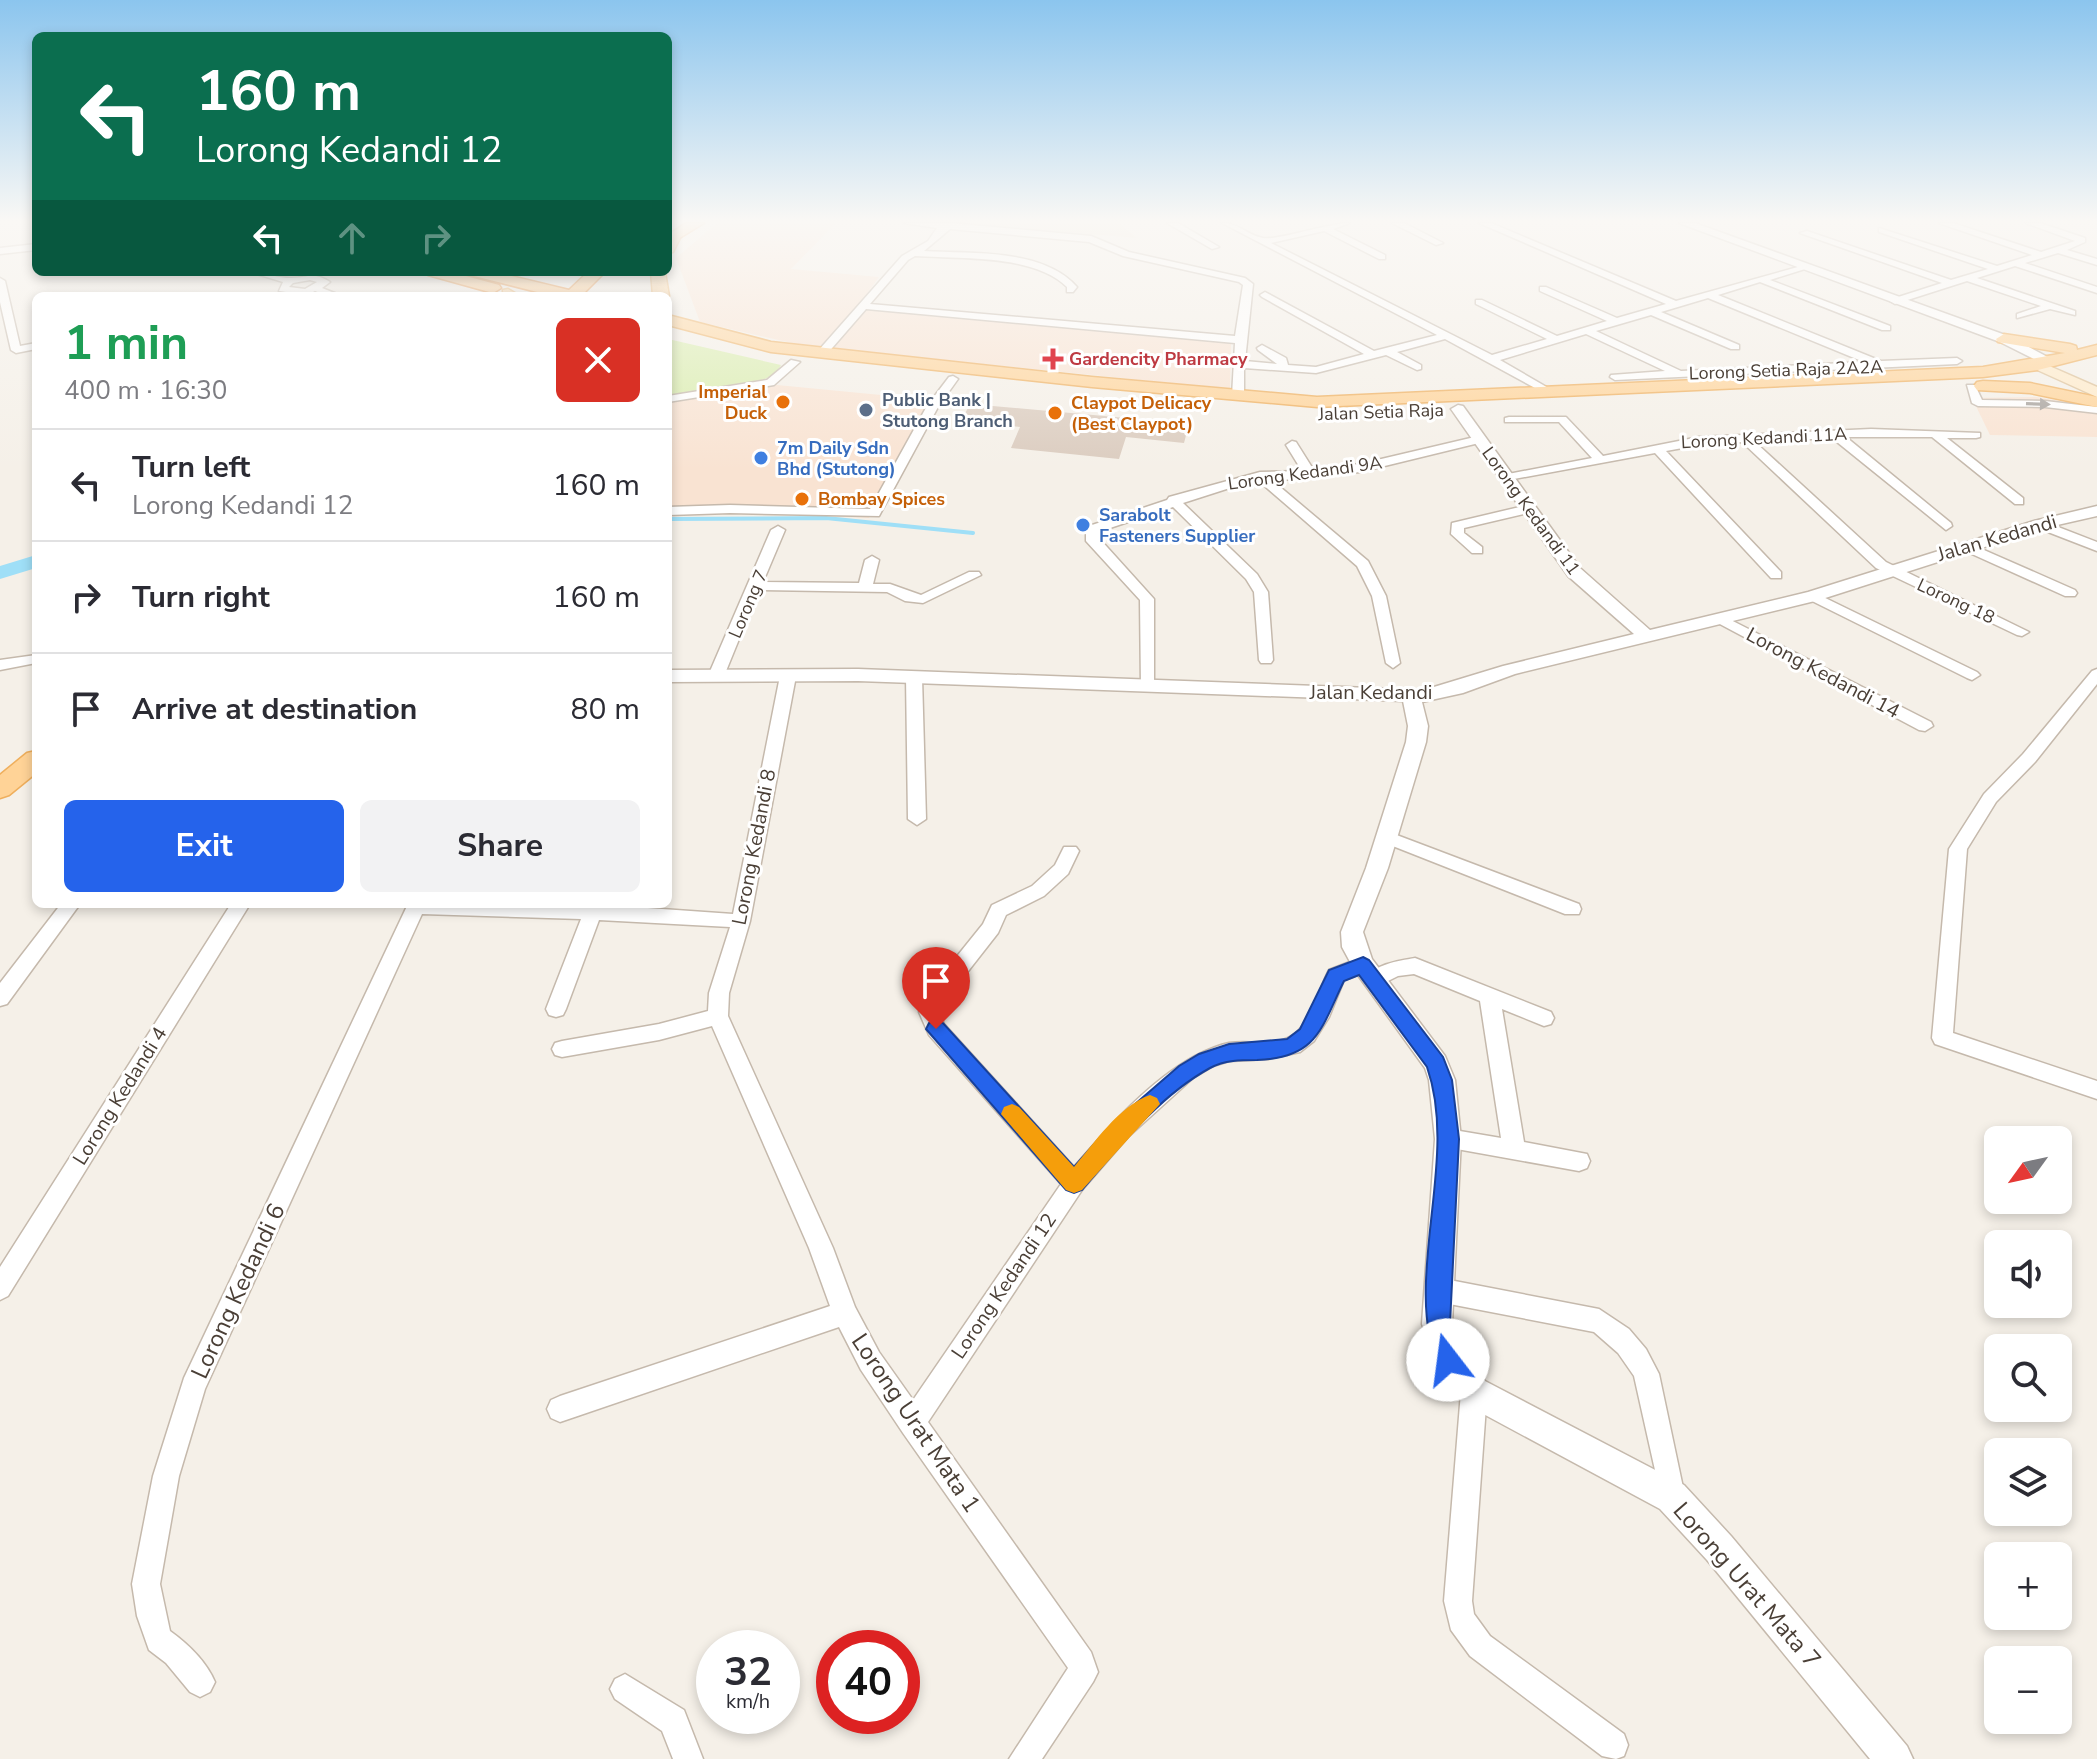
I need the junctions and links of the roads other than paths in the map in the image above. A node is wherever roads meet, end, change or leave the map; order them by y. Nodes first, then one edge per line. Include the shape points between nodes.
1 (6, 305) edge
2 (1245, 305) edge
3 (1283, 305) edge
4 (1385, 305) edge
5 (1485, 305) edge
6 (1579, 305) edge
7 (1670, 305) edge
8 (1735, 305) edge
9 (1827, 305) edge
10 (1907, 305) edge
11 (863, 306) joint
12 (2050, 306) joint
13 (1651, 311) junction
14 (2071, 313) dead end
15 (2021, 316) dead end
16 (1615, 321) junction
17 (672, 325) edge
18 (1886, 328) dead end
19 (1586, 330) junction
20 (1445, 336) junction
21 (1554, 339) junction
22 (1240, 340) junction
23 (1999, 340) junction
24 (32, 347) edge
25 (1735, 347) dead end
26 (1262, 348) dead end
27 (2097, 349) edge
28 (1387, 351) junction
29 (822, 353) junction
30 (1373, 355) junction
31 (1491, 359) junction
32 (1957, 361) dead end
33 (795, 362) junction
34 (904, 362) junction
35 (1240, 364) junction
36 (2097, 364) edge
37 (1886, 366) junction
38 (1417, 367) dead end
39 (1283, 368) junction
40 (2054, 368) junction
41 (1679, 374) junction
42 (1615, 377) dead end
43 (953, 379) junction
44 (2097, 383) edge
45 (1977, 387) junction
46 (1546, 391) junction
47 (2097, 393) edge
48 (1238, 396) junction
49 (672, 398) edge
50 (1295, 400) junction
51 (1641, 400) junction
52 (2097, 402) edge
53 (1458, 409) junction
54 (2097, 410) edge
55 (1418, 412) junction
56 (1509, 420) dead end
57 (1834, 433) junction
58 (1936, 435) junction
59 (1976, 435) dead end
60 (1745, 439) junction
61 (1479, 440) junction
62 (1292, 445) dead end
63 (1656, 447) junction
64 (1599, 459) junction
65 (1308, 471) junction
66 (1260, 476) junction
67 (1507, 478) junction
68 (1173, 500) junction
69 (2019, 501) dead end
70 (1528, 509) junction
71 (672, 511) edge
72 (2097, 511) edge
73 (2040, 524) junction
74 (1946, 526) dead end
75 (778, 530) dead end
76 (1968, 547) junction
77 (2097, 547) edge
78 (1477, 550) dead end
79 (872, 560) dead end
80 (1890, 570) junction
81 (974, 575) dead end
82 (1776, 575) dead end
83 (756, 586) junction
84 (865, 587) junction
85 (2070, 593) dead end
86 (1813, 596) junction
87 (1721, 619) junction
88 (2022, 632) dead end
89 (1647, 637) junction
90 (32, 660) edge
91 (1266, 660) dead end
92 (1393, 663) dead end
93 (0, 665) edge
94 (2097, 674) edge
95 (1972, 675) dead end
96 (672, 676) edge
97 (716, 676) junction
98 (788, 676) junction
99 (914, 677) junction
100 (1146, 686) junction
101 (1456, 689) junction
102 (1369, 695) junction
103 (1411, 697) junction
104 (1925, 726) dead end
105 (1418, 731) junction
106 (32, 744) edge
107 (32, 762) edge
108 (0, 771) edge
109 (0, 789) edge
110 (917, 819) dead end
111 (1386, 837) junction
112 (1070, 851) dead end
113 (68, 908) edge
114 (238, 908) edge
115 (416, 908) edge
116 (529, 908) edge
117 (585, 909) edge
118 (1572, 909) dead end
119 (741, 921) junction
120 (1368, 972) junction
121 (0, 998) edge
122 (1490, 999) junction
123 (556, 1009) dead end
124 (718, 1016) junction
125 (1544, 1018) dead end
126 (562, 1049) dead end
127 (2097, 1090) edge
128 (1448, 1139) junction
129 (1514, 1149) junction
130 (1579, 1161) dead end
131 (1074, 1183) junction
132 (0, 1288) edge
133 (1439, 1290) junction
134 (845, 1313) junction
135 (1474, 1392) junction
136 (560, 1409) dead end
137 (912, 1424) junction
138 (1672, 1497) junction
139 (200, 1682) dead end
140 (625, 1689) dead end
141 (1613, 1745) dead end
142 (688, 1759) edge
143 (1024, 1759) edge
144 (1894, 1759) edge

1 - 24 street via 16,350
2 - 22 street
3 - 30 street
4 - 20 street
5 - 21 street
6 - 16 street
7 - 13 street
8 - 37 street
9 - 18 street
10 - 23 street
11 - 22 street
11 - 29 street
12 - 14 street
12 - 15 street
13 - 16 street
13 - 25 street
16 - 19 street
17 - 29 main road, Jalan Setia Raja
17 - 33 main road, Jalan Setia Raja
19 - 21 street
19 - 41 street
20 - 28 street
20 - 31 street
21 - 31 street
22 - 35 street
23 - 27 main road
23 - 40 street
23 - 45 main road via 2006,361
26 - 39 street via 1282,360
27 - 40 main road, Jalan Setia Raja
28 - 30 street
28 - 38 street
29 - 34 main road, Jalan Setia Raja
30 - 39 street via 1316,370
31 - 46 street
32 - 37 street, Lorong Setia Raja 2A2A
33 - 43 main road, Jalan Setia Raja
33 - 49 street via 770,383
34 - 43 main road via 951,371
34 - 48 main road, Jalan Setia Raja
35 - 39 street
35 - 48 street
36 - 40 main road, Jalan Setia Raja
37 - 41 street, Lorong Setia Raja 2A2A
40 - 44 main road
40 - 45 main road, Jalan Setia Raja
40 - 47 main road
41 - 42 street, Lorong Setia Raja 2A2A
43 - 55 main road, Jalan Setia Raja via 1301,414
43 - 71 street via 874,513
45 - 46 main road, Jalan Setia Raja
45 - 51 main road, Jalan Setia Raja
45 - 52 main road via 2030,388
45 -> 54 street
46 - 50 main road, Jalan Setia Raja
46 - 51 main road via 1567,399
48 - 50 main road, Jalan Setia Raja
48 - 55 main road via 1255,406
50 - 53 main road via 1324,406 1439,401
51 - 53 main road, Jalan Setia Raja
53 - 55 main road, Jalan Setia Raja
53 - 61 street, Lorong Kedandi 11
56 - 64 street via 1562,419
57 - 58 street, Lorong Kedandi 11A
57 - 60 street, Lorong Kedandi 11A
57 - 74 street
58 - 59 street, Lorong Kedandi 11A
58 - 69 street
60 - 63 street, Lorong Kedandi 11A
60 - 80 street, Lorong 18
61 - 65 street, Lorong Kedandi 9A via 1360,468
61 - 67 street, Lorong Kedandi 11
62 - 65 street
63 - 64 street, Lorong Kedandi 11A
63 - 82 street
64 - 67 street, Lorong Kedandi 11A
65 - 66 street, Lorong Kedandi 9A
66 - 68 street, Lorong Kedandi 9A
66 - 92 street via 1363,564 1379,596
67 - 70 street, Lorong Kedandi 11
68 - 91 street via 1257,585
68 - 100 street, Lorong Kedandi 9A via 1089,532 1147,599
70 - 78 street via 1457,526 1458,534
70 - 89 street, Lorong Kedandi 11 via 1574,572
72 - 73 street, Jalan Kedandi
73 - 76 street, Jalan Kedandi
73 - 77 street
75 - 83 street, Lorong 7
76 - 80 street, Jalan Kedandi
76 - 85 street
79 - 84 street
80 - 86 street, Jalan Kedandi
80 - 88 street, Lorong 18
81 - 84 street via 923,599 890,588
83 - 84 street
83 - 97 street, Lorong 7
86 - 87 street, Jalan Kedandi
86 - 95 street
87 - 89 street, Jalan Kedandi
87 - 104 street, Lorong Kedandi 14
89 - 101 street, Jalan Kedandi via 1509,670
90 - 93 street
94 - 127 street via 1990,798 1958,849 1942,1038
96 - 97 street, Jalan Kedandi
97 - 98 street, Jalan Kedandi
98 - 99 street, Jalan Kedandi
98 - 119 street, Lorong Kedandi 8
99 - 100 street, Jalan Kedandi
99 - 110 street
100 - 102 street, Jalan Kedandi
101 - 103 street, Jalan Kedandi
101 - 105 street
102 - 103 street, Jalan Kedandi
102 - 105 street
103 - 105 street
105 - 111 street
106 - 108 main road
107 - 109 main road
111 - 118 street
111 - 120 street via 1352,932
112 - 131 street via 1062,869 1038,891 999,910 929,1012 936,1029
113 - 121 street
114 - 132 street, Lorong Kedandi 4
115 - 139 street, Lorong Kedandi 6 via 178,1428 146,1584 159,1640
116 - 117 street
117 - 119 street
117 - 123 street
119 - 124 street, Lorong Kedandi 8 via 719,993
120 - 122 street, Lorong Kedandi 12 via 1415,966
120 - 128 street, Lorong Urat Mata 7 via 1436,1063
120 - 131 street, Lorong Kedandi 12 via 1336,975 1307,1035 1293,1046 1229,1052 1186,1072 1120,1130
122 - 125 street, Lorong Kedandi 12
122 - 129 street
124 - 126 street
124 - 134 street, Lorong Urat Mata 1
128 - 129 street
128 - 133 street, Lorong Urat Mata 7
129 - 130 street
131 - 137 street, Lorong Kedandi 12
133 - 135 street, Lorong Urat Mata 7 via 1437,1324 1448,1360
133 - 138 street via 1599,1321 1621,1336 1646,1374
134 - 136 street
134 - 137 street, Lorong Urat Mata 1
135 - 138 street, Lorong Urat Mata 7
135 - 141 street via 1458,1601 1461,1620 1492,1656
137 - 143 street, Lorong Urat Mata 1 via 1081,1662 1083,1672 1072,1691
138 - 144 street, Lorong Urat Mata 7
140 - 142 street via 673,1721

